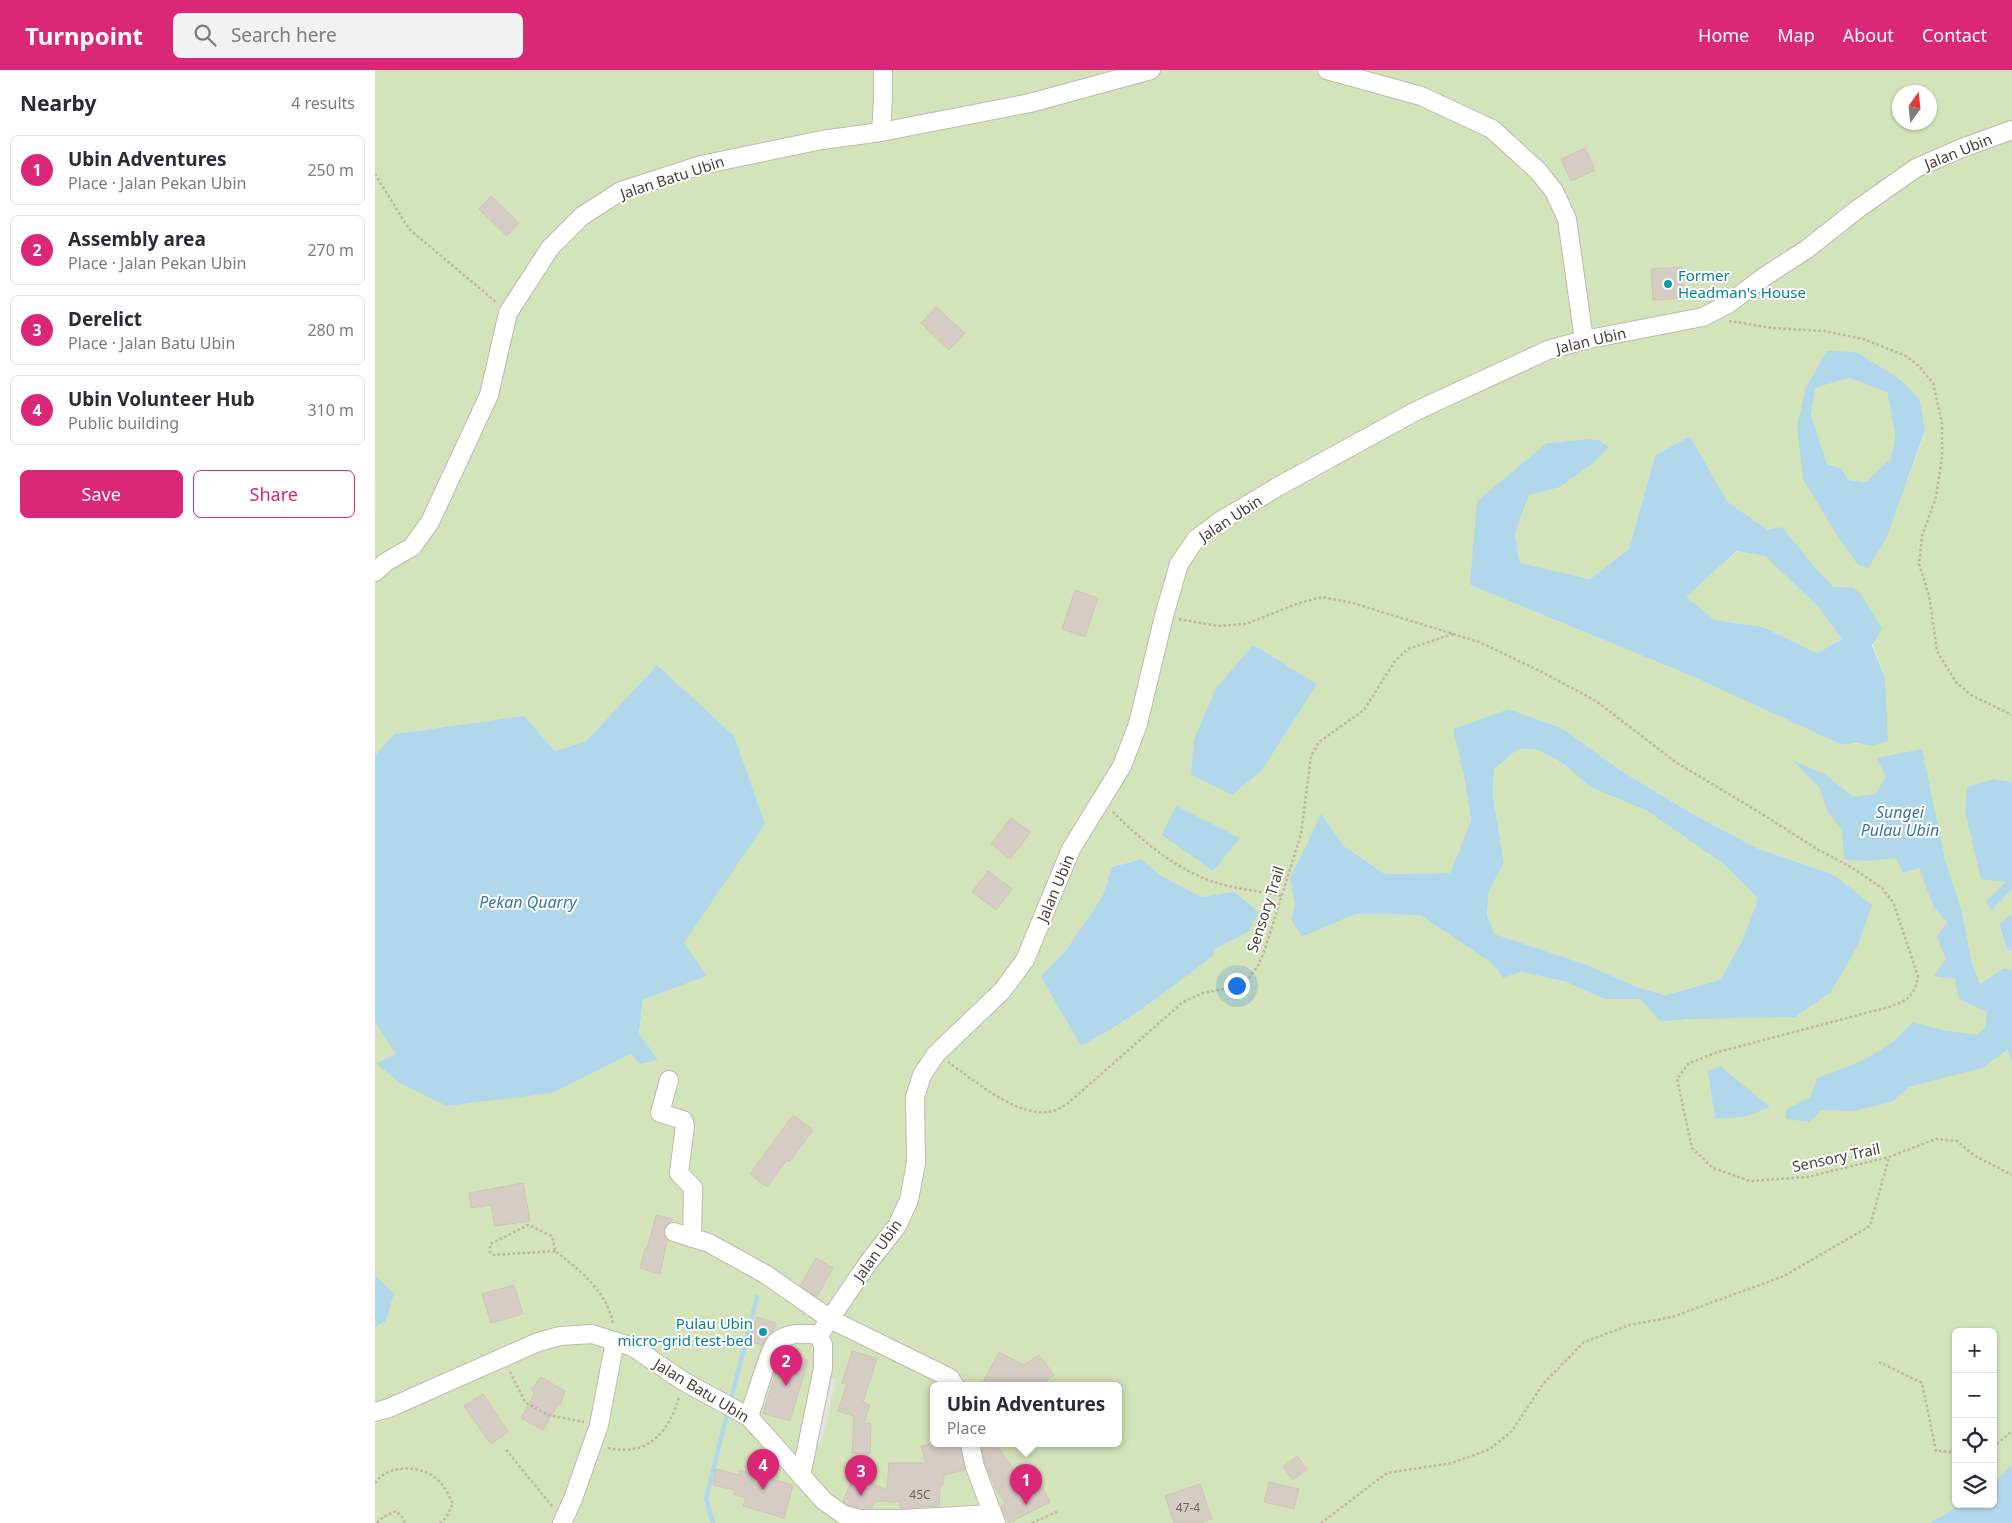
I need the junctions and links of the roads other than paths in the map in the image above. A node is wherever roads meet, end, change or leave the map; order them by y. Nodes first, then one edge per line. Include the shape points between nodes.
1 (883, 70) edge
2 (1151, 70) edge
3 (1327, 70) edge
4 (2012, 130) edge
5 (881, 132) junction
6 (1584, 340) junction
7 (375, 572) edge
8 (669, 1080) dead end
9 (673, 1232) dead end
10 (692, 1238) junction
11 (829, 1319) junction
12 (819, 1335) junction
13 (615, 1340) junction
14 (952, 1382) edge
15 (375, 1412) edge
16 (749, 1417) junction
17 (971, 1447) edge
18 (801, 1476) junction
19 (994, 1519) edge
20 (563, 1522) edge

1 - 5 street
2 - 5 street, Jalan Batu Ubin via 1030,102
3 - 6 street via 1421,96 1492,128 1539,172 1554,191 1567,219
4 - 6 street, Jalan Ubin via 1915,168 1807,249 1728,304 1703,317
5 - 7 street, Jalan Batu Ubin via 821,140 701,165 621,191 582,216 550,248 508,313 489,395 430,522 412,547
6 - 11 street, Jalan Ubin via 1548,350 1416,411 1222,520 1196,539 1179,564 1139,724 1122,766 1071,849 1025,960 1002,991 936,1054 921,1075 915,1097 917,1163 909,1200 897,1226
8 - 10 street via 660,1113 683,1120 685,1126 679,1173 693,1188
9 - 10 street
10 - 11 street via 709,1243 765,1274
11 - 12 street, Jalan Ubin
11 - 14 street
12 - 16 street via 789,1334 773,1344
12 - 18 street via 823,1345 823,1368
13 - 15 street, Jalan Batu Ubin via 591,1334 560,1336
13 - 16 street, Jalan Batu Ubin via 633,1347 683,1381
13 - 20 street via 599,1425
16 - 18 street, Jalan Batu Ubin
17 - 19 street
18 - 19 street, Jalan Batu Ubin via 824,1501 844,1515 860,1519

